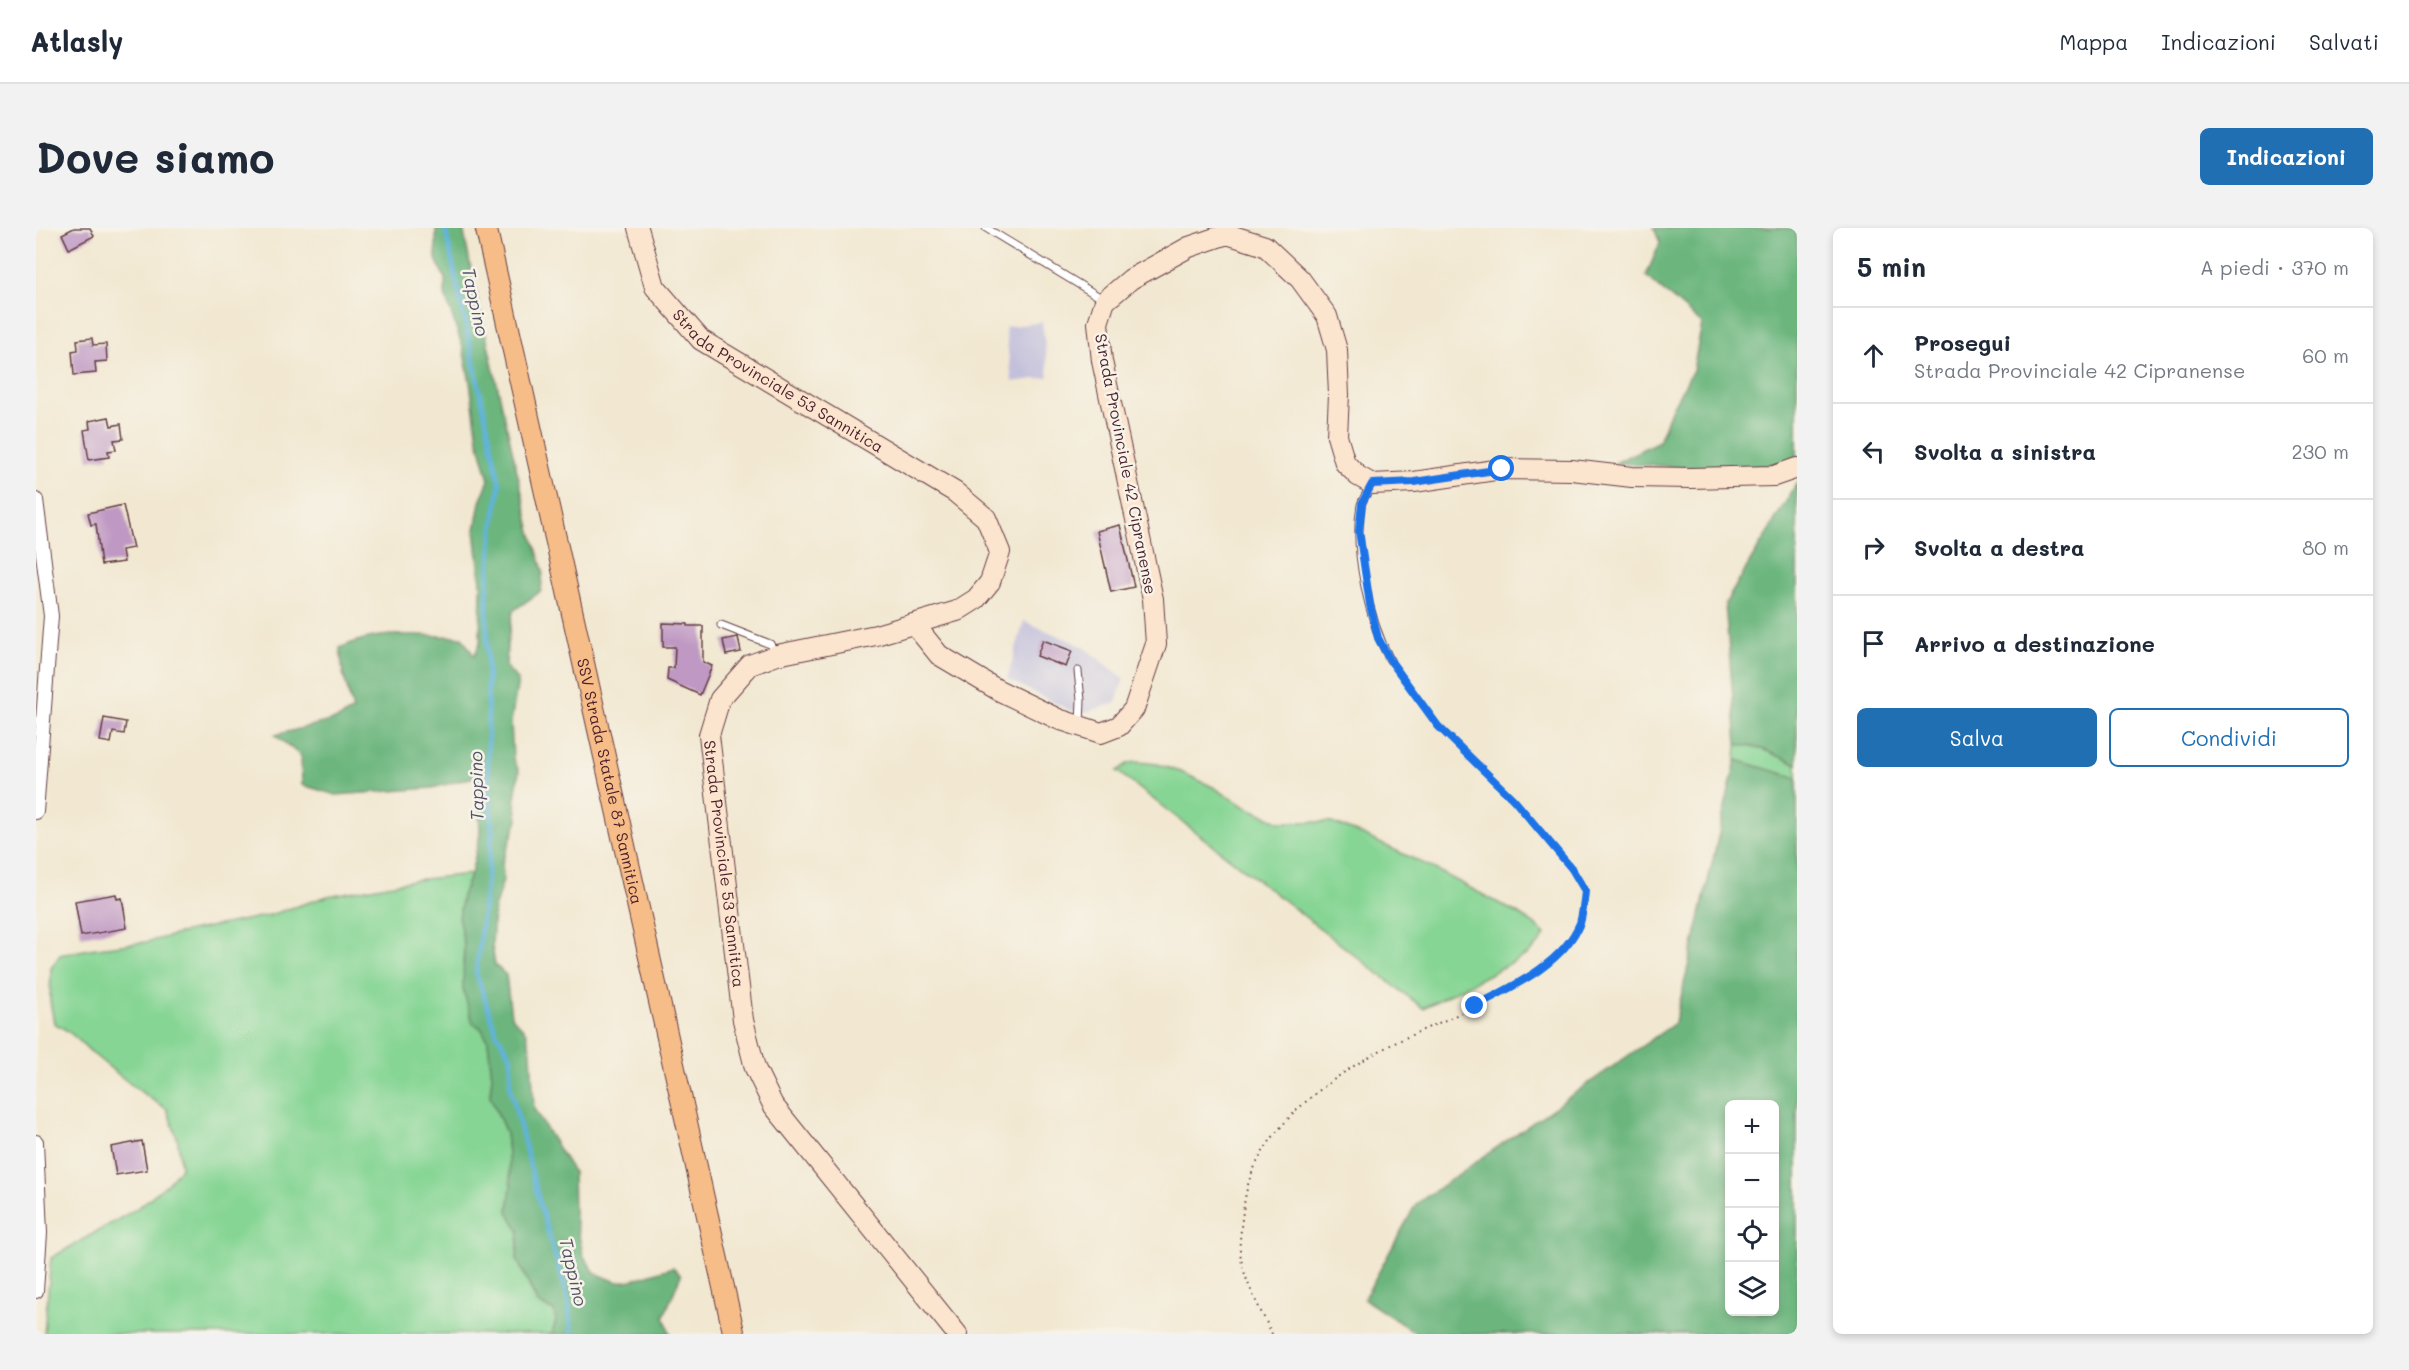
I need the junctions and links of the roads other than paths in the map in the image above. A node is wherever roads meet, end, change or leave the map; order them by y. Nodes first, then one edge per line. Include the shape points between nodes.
1 (486, 228) edge
2 (638, 228) edge
3 (986, 228) edge
4 (1106, 301) junction
5 (1797, 468) edge
6 (1372, 484) junction
7 (36, 500) edge
8 (914, 624) junction
9 (721, 625) dead end
10 (777, 656) junction
11 (1390, 660) road end
12 (1078, 671) dead end
13 (1079, 727) junction
14 (36, 812) edge
15 (36, 1142) edge
16 (36, 1291) edge
17 (734, 1334) edge
18 (957, 1334) edge

1 - 17 main road, SSV Strada Statale 87 Sannitica
2 - 8 street, Strada Provinciale 53 Sannitica via 655,287 701,340 955,492 986,518 1000,552 990,582 976,599 957,611
3 - 4 lane
4 - 6 street via 1131,279 1189,247 1227,234 1265,246 1300,279 1328,316 1337,350 1336,436 1345,463
4 - 13 street, Strada Provinciale 42 Cipranense via 1098,322 1102,361 1153,599 1156,644 1134,709 1119,726 1101,733
5 - 6 street via 1774,476 1690,478 1502,469
6 - 11 lane via 1362,503 1359,531 1370,605 1378,638
7 - 14 street via 51,616
8 - 10 street, Strada Provinciale 53 Sannitica
8 - 13 street, Strada Provinciale 42 Cipranense via 939,655 998,690
9 - 10 lane via 770,644
10 - 18 street, Strada Provinciale 53 Sannitica via 750,665 720,699 709,735 743,1020 755,1068 772,1106
12 - 13 lane
15 - 16 street via 40,1233

